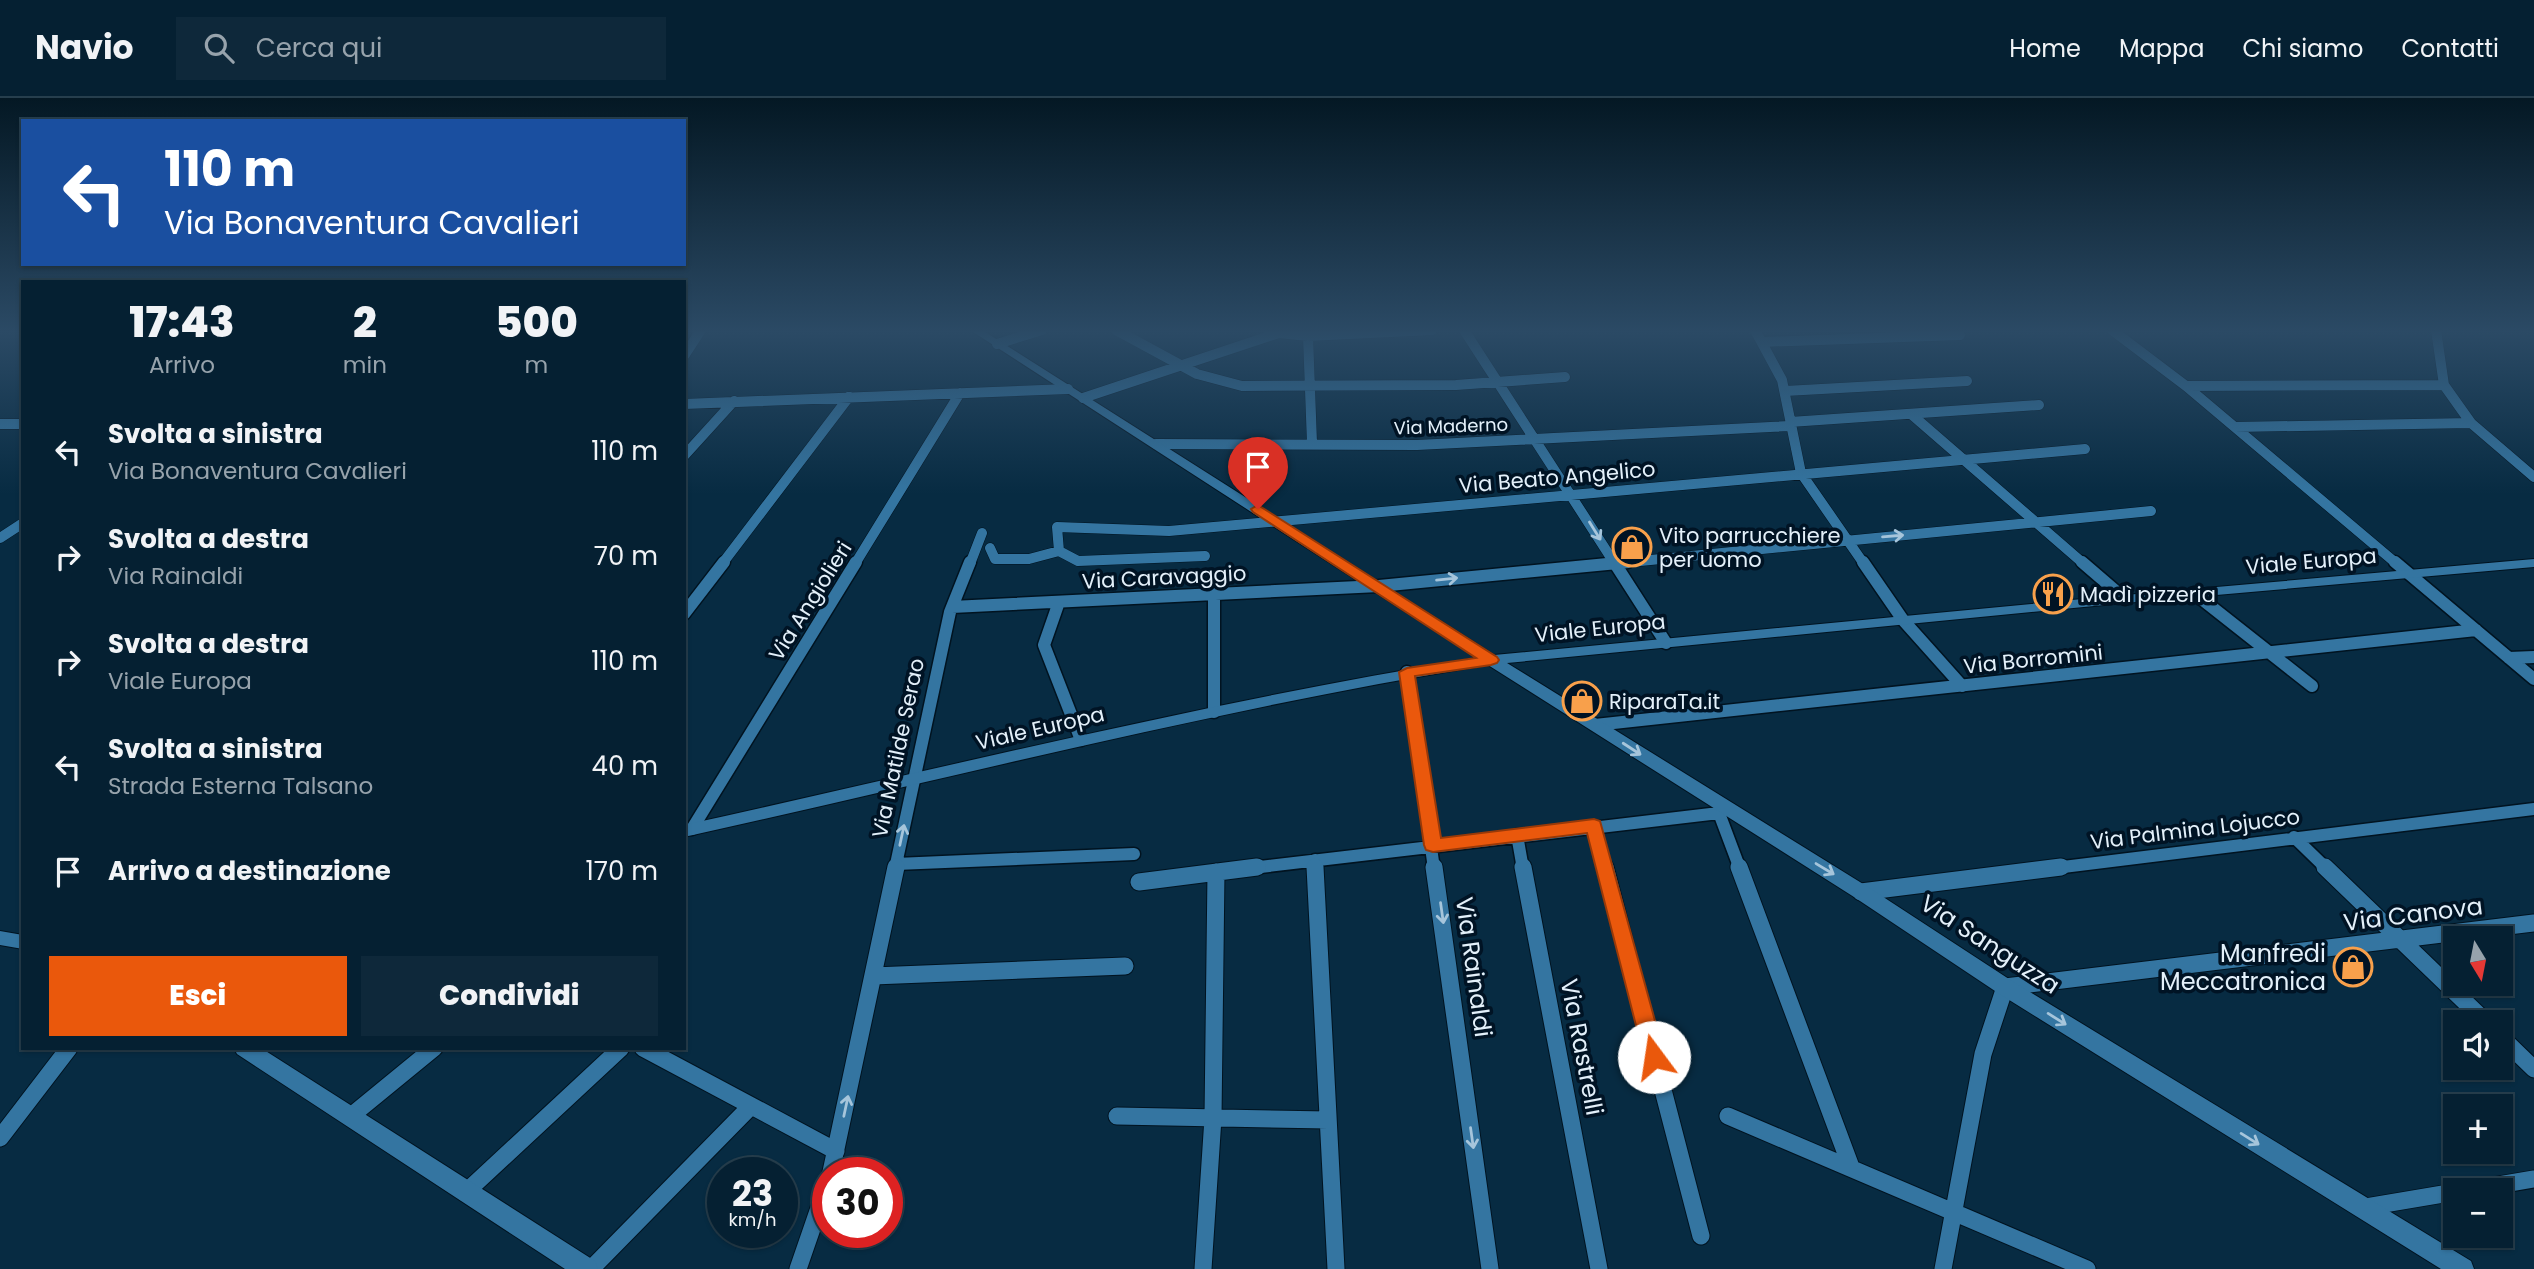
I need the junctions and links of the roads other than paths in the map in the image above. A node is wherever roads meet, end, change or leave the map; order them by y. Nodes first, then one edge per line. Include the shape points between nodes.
1 (1061, 385) edge
2 (1124, 385) edge
3 (1237, 385) edge
4 (1373, 385) edge
5 (1498, 385) edge
6 (1782, 385) edge
7 (1901, 385) edge
8 (2444, 385) joint
9 (1310, 386) junction
10 (2186, 386) joint
11 (1068, 389) junction
12 (1785, 391) junction
13 (960, 393) junction
14 (849, 397) junction
15 (1083, 398) junction
16 (734, 401) junction
17 (686, 404) edge
18 (2039, 405) dead end
19 (1911, 414) junction
20 (2471, 423) junction
21 (0, 424) edge
22 (21, 424) edge
23 (1790, 424) junction
24 (2235, 427) junction
25 (1534, 438) junction
26 (1312, 443) junction
27 (1156, 444) junction
28 (2085, 449) dead end
29 (686, 454) edge
30 (1964, 460) junction
31 (1801, 473) junction
32 (2534, 477) edge
33 (1572, 495) junction
34 (2151, 511) dead end
35 (1278, 522) junction
36 (2037, 522) junction
37 (21, 524) edge
38 (982, 533) dead end
39 (0, 538) edge
40 (1848, 540) junction
41 (990, 548) dead end
42 (1059, 551) junction
43 (1205, 556) dead end
44 (1614, 562) junction
45 (2534, 563) edge
46 (2409, 573) junction
47 (1379, 586) junction
48 (2194, 593) junction
49 (1214, 594) junction
50 (2125, 599) junction
51 (1059, 602) junction
52 (952, 607) junction
53 (686, 611) edge
54 (1903, 620) junction
55 (2476, 630) junction
56 (1665, 643) junction
57 (2273, 654) junction
58 (2534, 657) edge
59 (2509, 658) junction
60 (1491, 660) junction
61 (1407, 672) junction
62 (2534, 679) edge
63 (1962, 686) junction
64 (2312, 686) dead end
65 (1214, 712) junction
66 (1595, 725) junction
67 (1081, 740) junction
68 (914, 778) junction
69 (2534, 808) edge
70 (1720, 809) junction
71 (1594, 826) junction
72 (688, 830) edge
73 (1517, 835) junction
74 (2294, 837) junction
75 (1433, 845) junction
76 (1134, 854) dead end
77 (1315, 860) junction
78 (896, 864) junction
79 (1216, 872) junction
80 (1139, 882) dead end
81 (1861, 891) junction
82 (2534, 923) edge
83 (2399, 938) junction
84 (0, 939) edge
85 (21, 942) edge
86 (1125, 966) dead end
87 (873, 976) junction
88 (2005, 987) junction
89 (2474, 1010) edge
90 (2513, 1049) edge
91 (67, 1050) edge
92 (247, 1050) edge
93 (433, 1050) edge
94 (619, 1050) edge
95 (647, 1050) edge
96 (2534, 1069) edge
97 (751, 1106) junction
98 (351, 1116) junction
99 (1117, 1116) dead end
100 (1728, 1116) dead end
101 (1213, 1118) junction
102 (1328, 1120) junction
103 (0, 1138) edge
104 (836, 1151) junction
105 (835, 1157) edge
106 (1852, 1167) junction
107 (2534, 1179) edge
108 (2513, 1183) edge
109 (466, 1193) junction
110 (2443, 1194) edge
111 (2362, 1208) junction
112 (1955, 1211) junction
113 (812, 1230) edge
114 (1701, 1236) dead end
115 (2441, 1262) edge
116 (589, 1269) edge
117 (799, 1269) edge
118 (1203, 1269) edge
119 (1336, 1269) edge
120 (1490, 1269) edge
121 (1600, 1269) edge
122 (1943, 1269) edge
123 (2087, 1269) edge
124 (2462, 1269) edge

1 - 11 street, Via Sanguzza
2 - 15 street
3 - 9 street
4 - 9 street
5 - 25 street
6 - 12 street
7 - 12 street
8 - 10 street
8 - 20 street
9 - 26 street
10 - 24 street
11 - 13 street
11 - 15 street, Via Sanguzza
12 - 23 street
13 - 14 street
13 - 72 street, Via Angiolieri
14 - 16 street
14 - 53 street
15 - 27 street, Via Sanguzza
16 - 17 street
16 - 29 street
18 - 19 street, Via Maderno
19 - 23 street, Via Maderno
19 - 30 street
20 - 24 street
20 - 32 street
21 - 22 street
23 - 25 street, Via Maderno
23 - 31 street
24 - 46 street
25 - 26 street, Via Maderno via 1417,445
25 - 33 street
26 - 27 street, Via Maderno
27 - 35 street, Via Sanguzza
28 - 30 street, Via Beato Angelico
30 - 31 street, Via Beato Angelico
30 - 36 street
31 - 33 street, Via Beato Angelico
31 - 40 street
33 - 35 street, Via Beato Angelico
33 -> 44 street
34 - 36 street, Via Caravaggio
35 - 42 street, Via Beato Angelico via 1169,530 1057,527
35 - 47 street, Via Sanguzza
40 -> 36 street, Via Caravaggio
36 - 50 street
37 - 39 street
38 - 52 street, Via Matilde Serao
40 - 44 street, Via Caravaggio
40 - 54 street
41 - 42 street via 995,559 1029,559
42 - 43 street via 1078,561
47 -> 44 street, Via Caravaggio
44 - 56 street
45 - 46 street, Viale Europa
46 - 48 street, Viale Europa
46 - 55 street
47 - 49 street, Via Caravaggio
47 - 60 street, Via Sanguzza
48 - 50 street, Viale Europa
48 - 57 street
49 - 51 street, Via Caravaggio
49 - 65 street
50 - 54 street, Viale Europa
51 - 52 street, Via Caravaggio
51 - 67 street via 1044,645
52 - 68 street, Via Matilde Serao
54 - 56 street, Viale Europa
54 - 63 street
55 - 57 street, Via Borromini
55 - 59 street
56 - 60 street, Viale Europa
57 - 63 street, Via Borromini
57 - 64 street
58 - 59 street
59 - 62 street
60 - 61 street, Viale Europa
60 - 66 street, Via Sanguzza
61 - 65 street, Viale Europa
61 - 75 street, Via Rainaldi
63 - 66 street, Via Borromini
65 - 67 street, Viale Europa
66 -> 70 street, Via Sanguzza
67 - 68 street, Viale Europa
68 - 72 street, Viale Europa
78 -> 68 street, Via Matilde Serao
69 - 74 street, Via Palmina Lojucco
70 - 71 street
70 -> 81 street, Via Sanguzza
70 - 106 street
71 - 73 street
71 - 114 street
73 - 75 street
73 - 121 street, Via Rastrelli
74 - 81 street, Via Palmina Lojucco
74 - 83 street
75 - 77 street
75 -> 120 street, Via Rainaldi
76 - 78 street, Via Matilde Serao
77 - 79 street
77 - 102 street
78 - 87 street, Via Matilde Serao
79 - 80 street
79 - 101 street
81 - 88 street, Via Sanguzza
82 - 83 street, Via Canova
83 - 88 street, Via Canova
83 - 89 street
84 - 85 street
86 - 87 street
104 -> 87 street, Via Matilde Serao
88 -> 111 street, Via Sanguzza
88 - 112 street via 1983,1054
90 - 96 street
91 - 103 street
92 - 98 street
93 - 98 street
94 - 109 street
95 - 97 street
97 - 104 street
97 - 116 street
98 - 109 street
99 - 101 street
100 - 106 street
101 - 102 street
101 - 118 street
102 - 119 street
104 - 105 street, Via Matilde Serao
106 - 112 street
107 - 108 street
109 - 116 street
110 - 111 street
111 - 115 street, Via Sanguzza
112 - 122 street
112 - 123 street
113 - 117 street
115 - 124 street, Via Sanguzza

